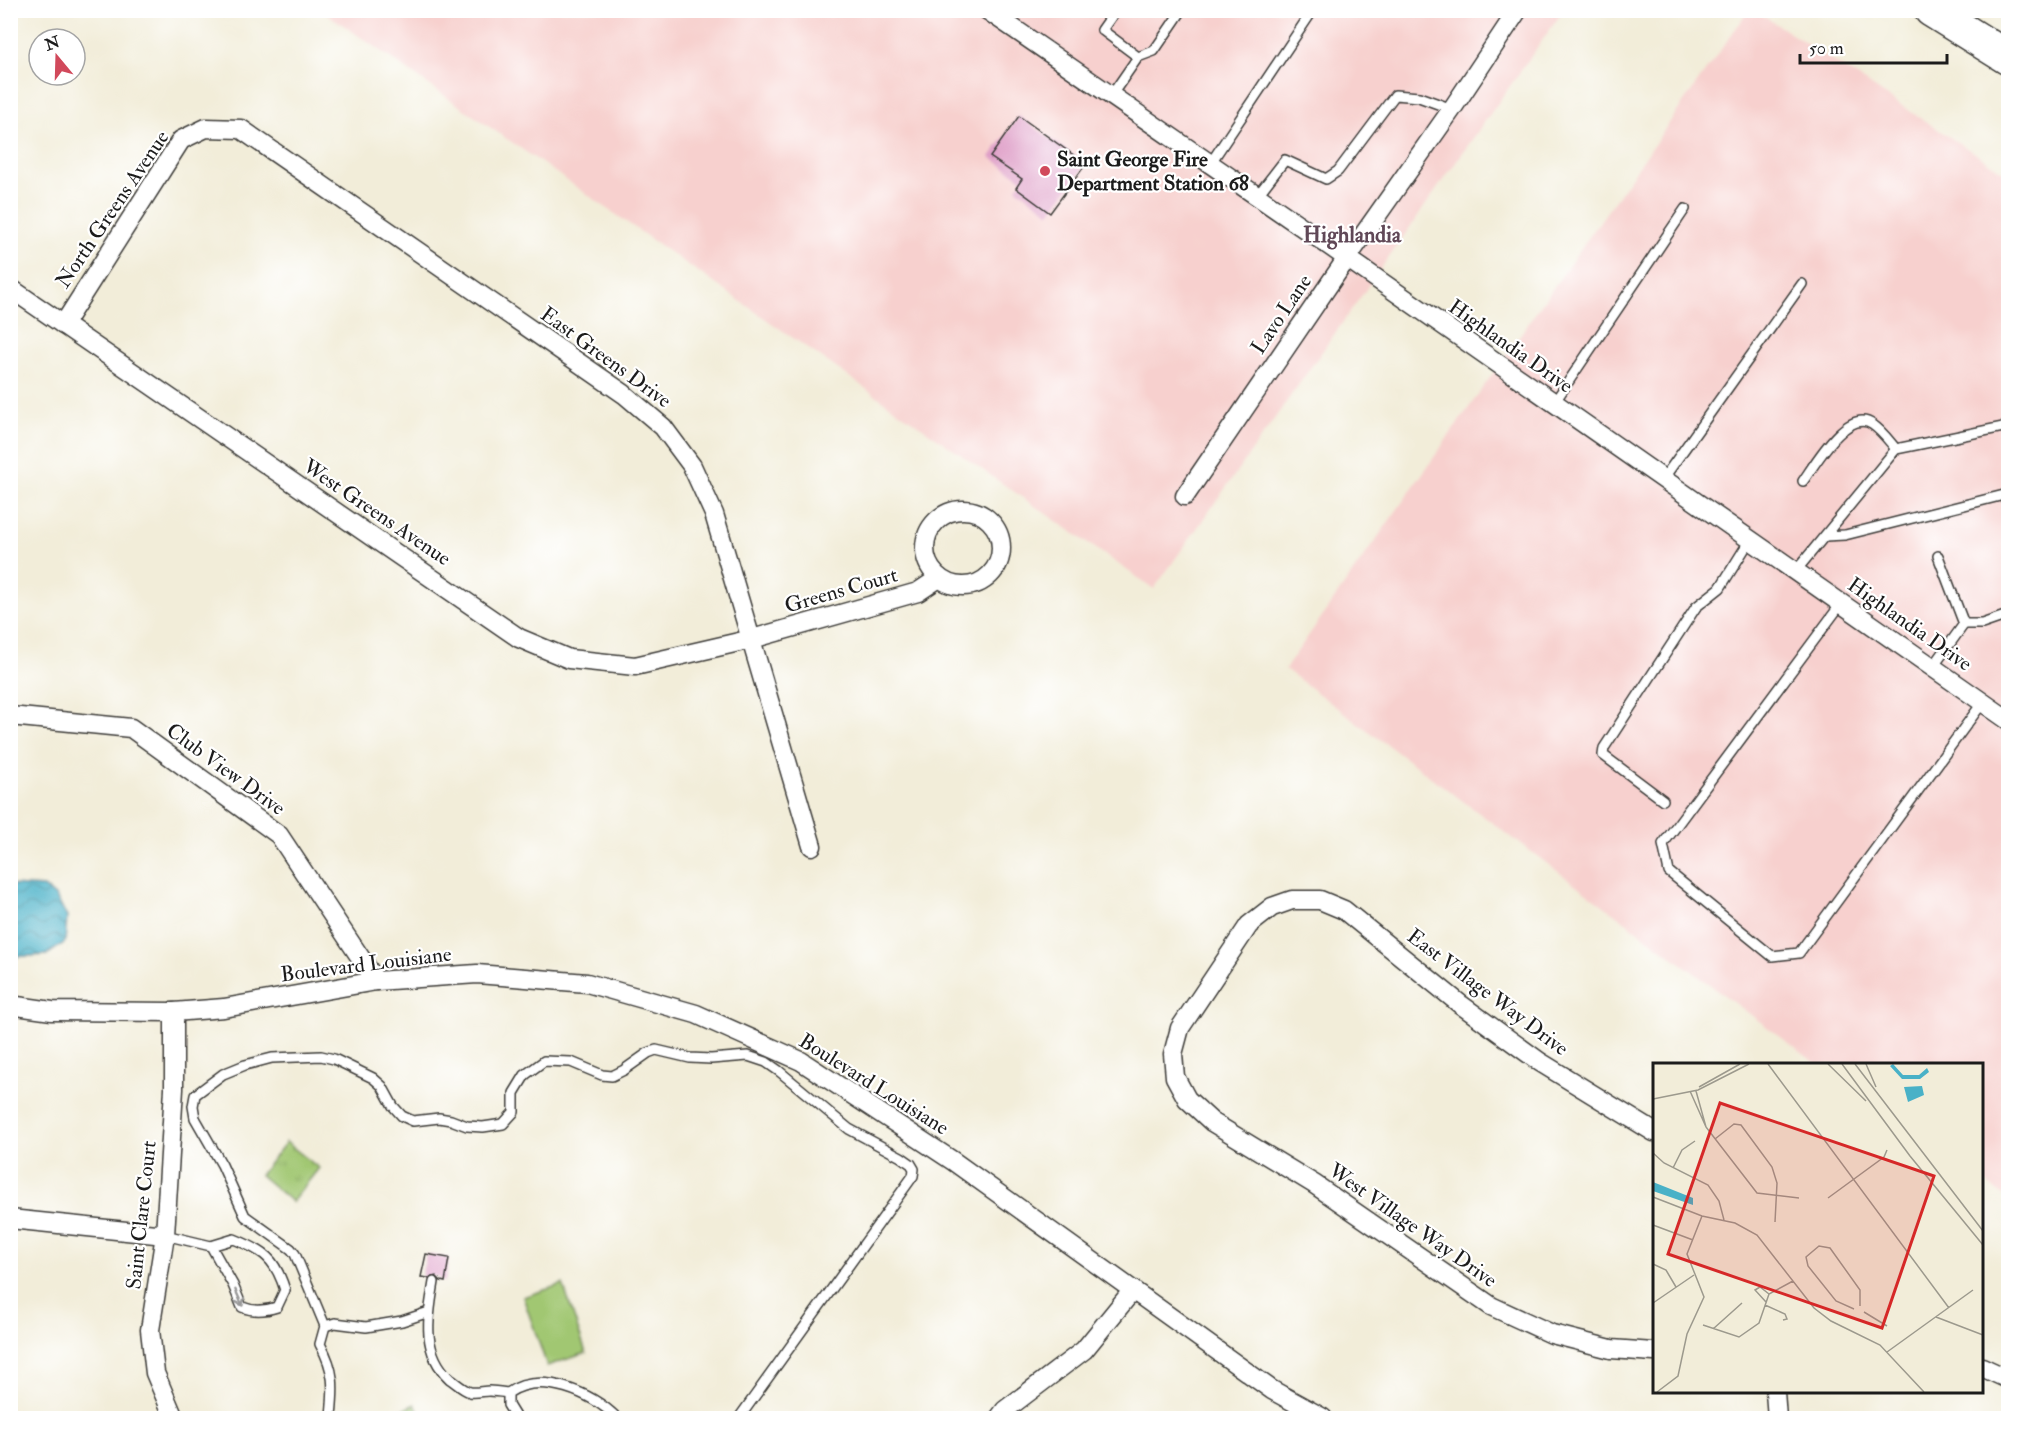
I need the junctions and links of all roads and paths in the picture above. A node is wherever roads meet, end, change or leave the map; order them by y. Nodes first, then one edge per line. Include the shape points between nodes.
1 (1116, 10) edge
2 (1182, 10) edge
3 (1313, 10) edge
4 (1518, 10) edge
5 (1931, 10) edge
6 (995, 13) edge
7 (1138, 57) junction
8 (2008, 58) edge
9 (1111, 96) junction
10 (1452, 109) junction
11 (207, 128) joint
12 (1210, 164) junction
13 (1257, 196) junction
14 (1685, 209) dead end
15 (1347, 258) junction
16 (1802, 284) dead end
17 (10, 288) edge
18 (63, 325) junction
19 (1554, 403) junction
20 (2008, 426) edge
21 (1896, 449) junction
22 (1663, 479) junction
23 (1803, 481) dead end
24 (2008, 494) edge
25 (1185, 496) dead end
26 (1825, 536) junction
27 (1750, 540) junction
28 (1938, 556) dead end
29 (1795, 572) junction
30 (939, 578) junction
31 (1841, 604) junction
32 (2008, 615) edge
33 (1964, 624) junction
34 (752, 639) junction
35 (1933, 667) junction
36 (1983, 702) junction
37 (10, 716) edge
38 (2008, 720) edge
39 (1663, 800) dead end
40 (812, 846) dead end
41 (1292, 900) joint
42 (376, 981) junction
43 (10, 1005) edge
44 (174, 1012) junction
45 (1653, 1131) edge
46 (10, 1219) edge
47 (165, 1235) junction
48 (212, 1246) junction
49 (434, 1282) dead end
50 (1133, 1290) junction
51 (429, 1311) junction
52 (325, 1326) junction
53 (1653, 1352) edge
54 (1983, 1367) edge
55 (2008, 1379) edge
56 (508, 1393) junction
57 (1778, 1393) edge
58 (174, 1419) edge
59 (327, 1419) edge
60 (516, 1419) edge
61 (617, 1419) edge
62 (739, 1419) edge
63 (999, 1419) edge
64 (1323, 1419) edge
65 (1777, 1419) edge

1 - 7 lane via 1102,30
2 - 7 lane via 1154,51
3 - 12 lane
4 - 10 street, Lavo Lane
5 - 8 highway
6 - 9 street, Highlandia Drive
7 - 9 lane
9 - 12 street, Highlandia Drive
10 - 13 lane via 1419,97 1395,95 1338,171 1326,179 1285,160
10 - 15 street, Lavo Lane
11 - 18 street, North Greens Avenue via 181,140
11 - 34 street, East Greens Drive via 241,129 624,394 663,427 693,466 714,514
12 - 13 street, Highlandia Drive
13 - 15 street, Highlandia Drive
14 - 19 lane
15 - 19 street, Highlandia Drive
15 - 25 street, Lavo Lane
16 - 22 lane
17 - 18 street, West Greens Avenue
18 - 34 street, West Greens Avenue via 519,638 569,659 635,666
19 - 22 street, Highlandia Drive
20 - 21 lane
21 - 23 lane via 1872,424 1859,421 1840,430
21 - 26 lane
22 - 27 street, Highlandia Drive
24 - 26 lane via 1845,535
26 - 29 lane
27 - 29 street, Highlandia Drive
27 - 39 lane via 1720,588 1696,607 1604,748 1603,754
28 - 33 lane
29 - 31 street, Highlandia Drive
30 - 30 street via 931,569 924,545 933,523 943,515 961,510 989,519 1002,542 997,567 977,584 950,584
30 - 34 street, Greens Court via 918,592
31 - 35 street, Highlandia Drive
31 - 36 lane via 1663,844 1670,872 1772,956 1799,952
32 - 33 lane via 1982,624
33 - 35 lane
34 - 40 street, East Greens Drive
35 - 36 street, Highlandia Drive
36 - 38 street, Highlandia Drive
37 - 42 street, Club View Drive via 131,728 279,835
41 - 45 street, East Village Way Drive via 1320,900 1344,910 1460,1004 1540,1062
41 - 53 street, West Village Way Drive via 1272,907 1249,925 1180,1028 1173,1054 1175,1077 1187,1099 1212,1122 1314,1184 1491,1306 1552,1334 1611,1349
42 - 44 street, Boulevard Louisiane via 224,1008
42 - 50 street, Boulevard Louisiane via 477,974 587,983 696,1014 801,1061 953,1161
43 - 44 street, Boulevard Louisiane via 52,1011
44 - 47 street, Saint Clare Court via 174,1089
46 - 47 street
47 - 48 lane
47 - 58 street, Saint Clare Court via 150,1329 155,1373
48 -> 48 lane via 242,1307 250,1311 277,1307 285,1290 279,1270 260,1250 234,1239
49 - 51 lane
50 - 63 street via 1084,1350 1005,1410
50 - 64 street, Boulevard Louisiane via 1272,1390
51 - 52 lane via 402,1321 366,1327 335,1323
51 - 56 lane via 431,1352 437,1365 471,1392
52 - 59 lane via 320,1344 334,1384 331,1416
52 - 62 lane via 295,1254 245,1216 195,1118 195,1095 223,1074 272,1058 321,1056 373,1078 402,1116 413,1121 439,1118 483,1127 503,1124 514,1112 514,1093 525,1075 544,1061 570,1062 612,1076 656,1050 690,1058 748,1056 766,1062 849,1129 901,1157 914,1169 913,1176
54 - 55 street
56 - 60 lane via 508,1405
56 - 61 lane via 538,1383 558,1387 588,1397
57 - 65 street

